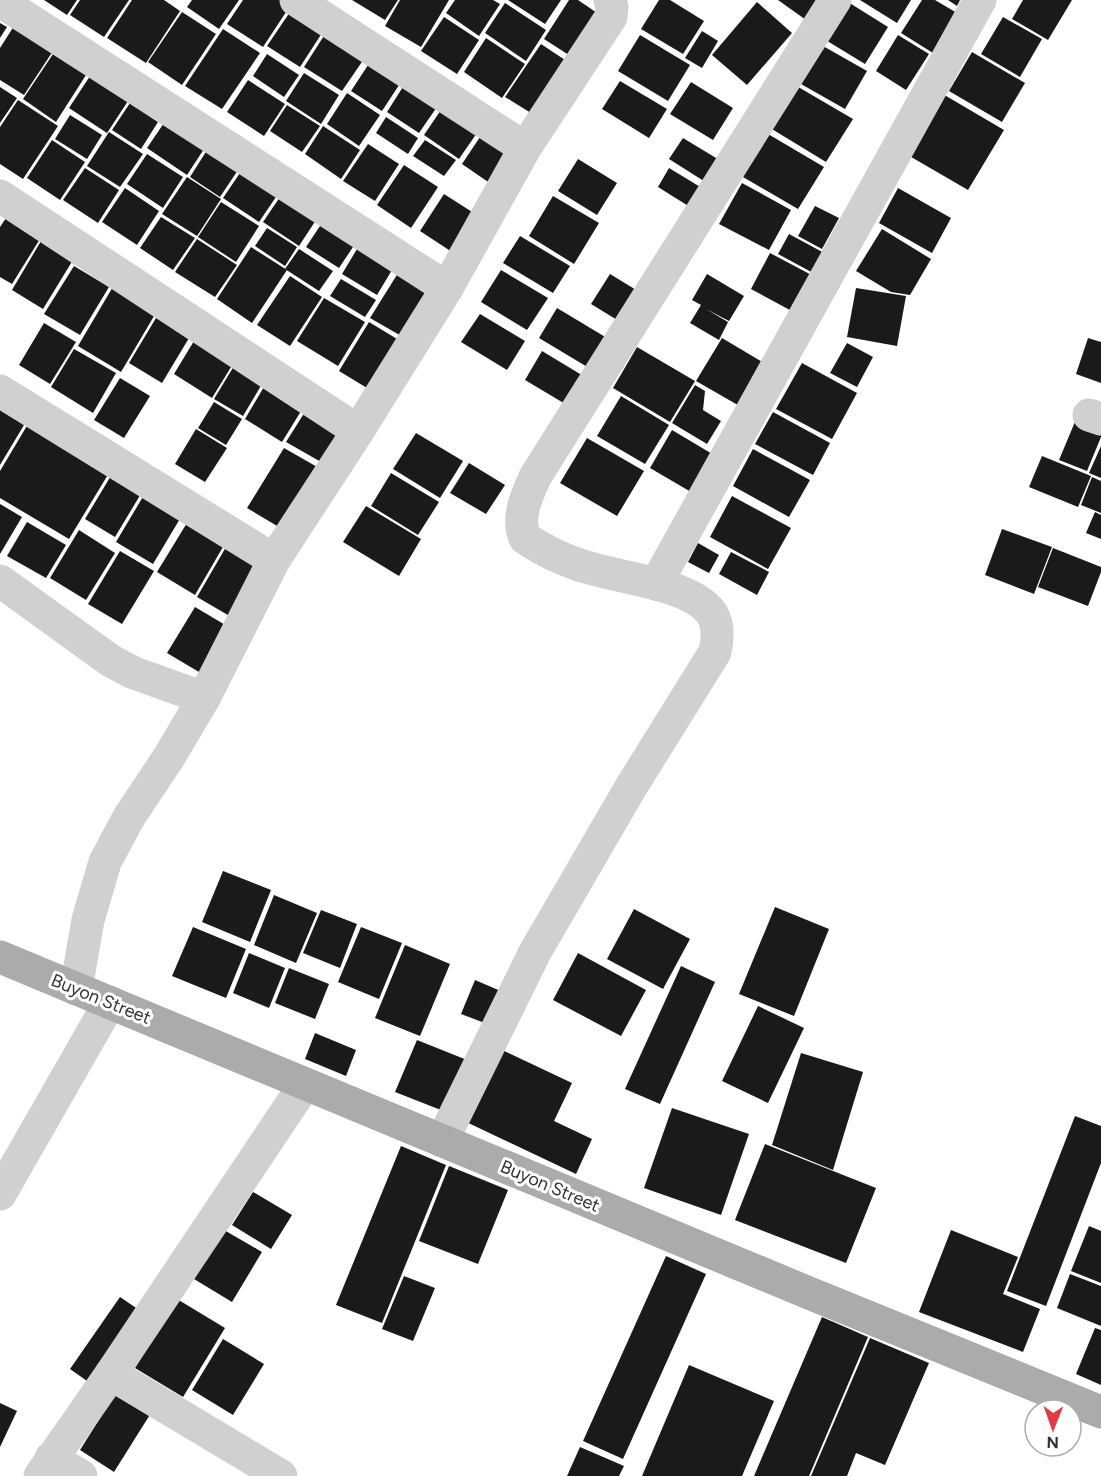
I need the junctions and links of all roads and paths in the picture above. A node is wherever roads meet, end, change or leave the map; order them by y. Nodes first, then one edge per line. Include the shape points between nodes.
1 (296, 0) edge
2 (610, 0) edge
3 (835, 0) edge
4 (980, 0) edge
5 (0, 1) edge
6 (525, 148) junction
7 (0, 196) edge
8 (447, 288) junction
9 (0, 391) edge
10 (358, 431) junction
11 (274, 560) junction
12 (0, 581) edge
13 (656, 584) junction
14 (204, 698) junction
15 (0, 957) edge
16 (76, 989) junction
17 (110, 1002) junction
18 (305, 1084) junction
19 (441, 1141) junction
20 (0, 1194) edge
21 (111, 1374) junction
22 (1101, 1412) edge
23 (46, 1467) edge
24 (81, 1476) edge
25 (281, 1476) edge

1 - 6 street
2 - 6 street via 611,17
3 - 13 street via 528,492 521,525 525,538 552,554 599,571
4 - 13 street
5 - 8 street
6 - 8 street
7 - 10 street
8 - 10 street
9 - 11 street
10 - 11 street
11 - 14 street
12 - 14 street via 111,661
13 - 19 street via 699,600 710,610 717,626 715,652 535,952
14 - 16 street via 105,862 88,920
15 - 16 main road, Buyon Street
16 - 17 main road, Buyon Street
17 - 18 main road, Buyon Street
17 - 20 street
18 - 19 main road, Buyon Street
18 - 21 street
19 - 22 main road, Buyon Street
21 - 23 street
21 - 25 street
23 - 24 street

